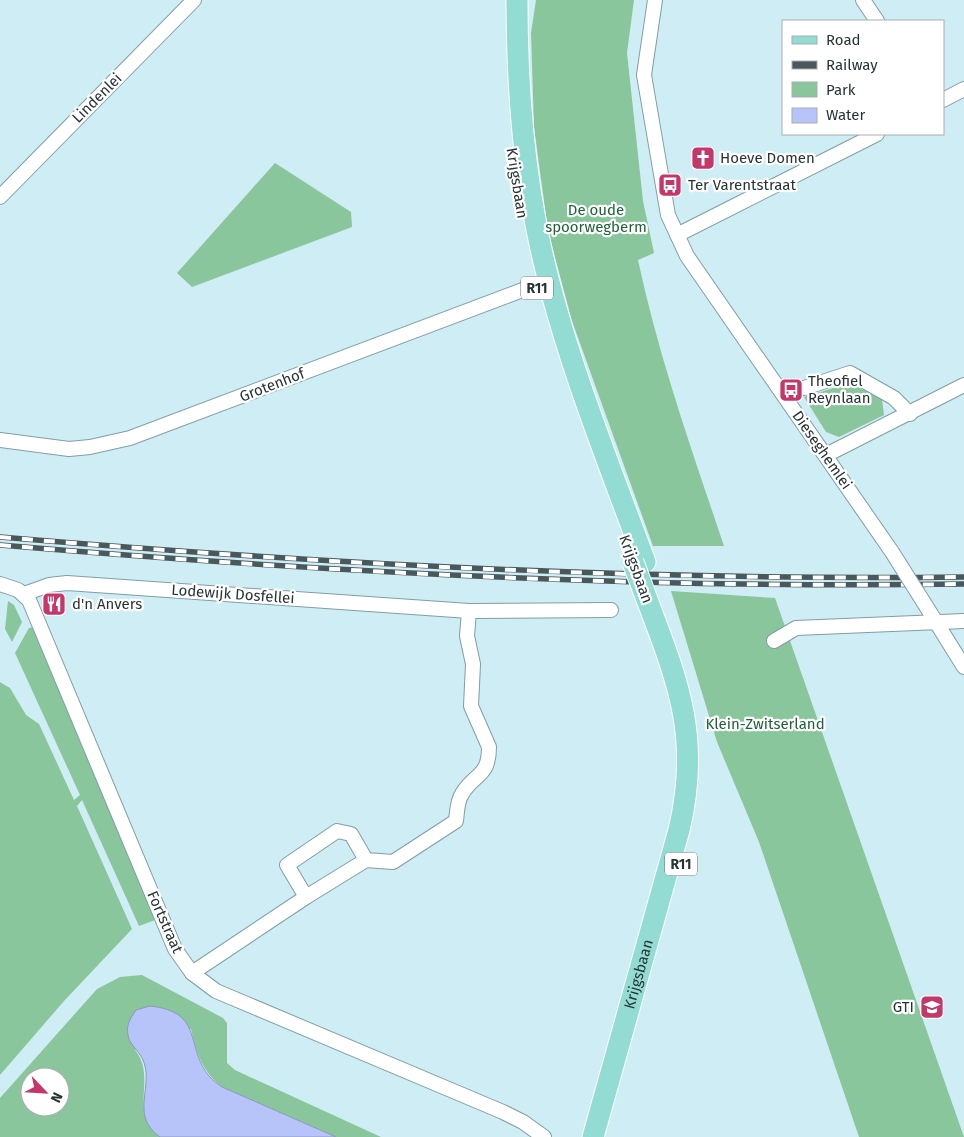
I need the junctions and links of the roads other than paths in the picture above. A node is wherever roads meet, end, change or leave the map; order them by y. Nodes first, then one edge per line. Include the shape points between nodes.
1 (194, 0) edge
2 (503, 0) edge
3 (517, 0) edge
4 (655, 0) edge
5 (863, 0) edge
6 (876, 20) edge
7 (964, 89) edge
8 (944, 99) edge
9 (875, 135) edge
10 (0, 197) edge
11 (677, 235) junction
12 (536, 285) junction
13 (964, 385) edge
14 (804, 388) dead end
15 (910, 414) junction
16 (0, 440) edge
17 (826, 455) junction
18 (639, 562) junction
19 (0, 584) edge
20 (649, 589) junction
21 (24, 594) junction
22 (611, 610) dead end
23 (469, 611) junction
24 (964, 621) edge
25 (937, 622) junction
26 (774, 641) dead end
27 (964, 667) edge
28 (366, 860) junction
29 (306, 897) junction
30 (192, 973) junction
31 (544, 1137) edge
32 (592, 1137) edge
33 (606, 1137) edge

1 - 10 street, Lindenlei
2 - 12 main road, Krijgsbaan / R11 via 512,153
3 - 18 main road, Krijgsbaan / R11 via 522,122 541,248 573,365
4 - 11 street, Dieseghemlei via 644,75 661,182 668,215
5 - 6 street
7 - 8 street
9 - 11 street
11 - 17 street, Dieseghemlei via 687,256
12 - 16 street, Grotenhof via 130,438 90,448 69,449
12 - 18 main road, Krijgsbaan / R11 via 561,365
13 - 15 street
14 - 15 street via 850,373 894,398
15 - 17 street
17 - 25 street, Dieseghemlei, bridge
18 - 20 main road, Krijgsbaan / R11
19 - 21 street
20 - 32 main road, Krijgsbaan / R11 via 684,706 688,766 685,806
20 - 33 main road, Krijgsbaan / R11 via 692,692 697,716 700,772 689,833
21 - 23 street, Lodewijk Dosfellei via 49,585 67,583
21 - 30 street, Fortstraat via 175,949
22 - 23 street, Lodewijk Dosfellei
23 - 28 street via 468,636 474,664 471,706 489,747 486,767 461,796 456,821 393,862
24 - 25 street
25 - 26 street via 796,628
25 - 27 street, Dieseghemlei
28 - 29 street
28 - 29 street via 351,834 337,831 286,865
29 - 30 street
30 - 31 street, Fortstraat via 216,991 503,1112

